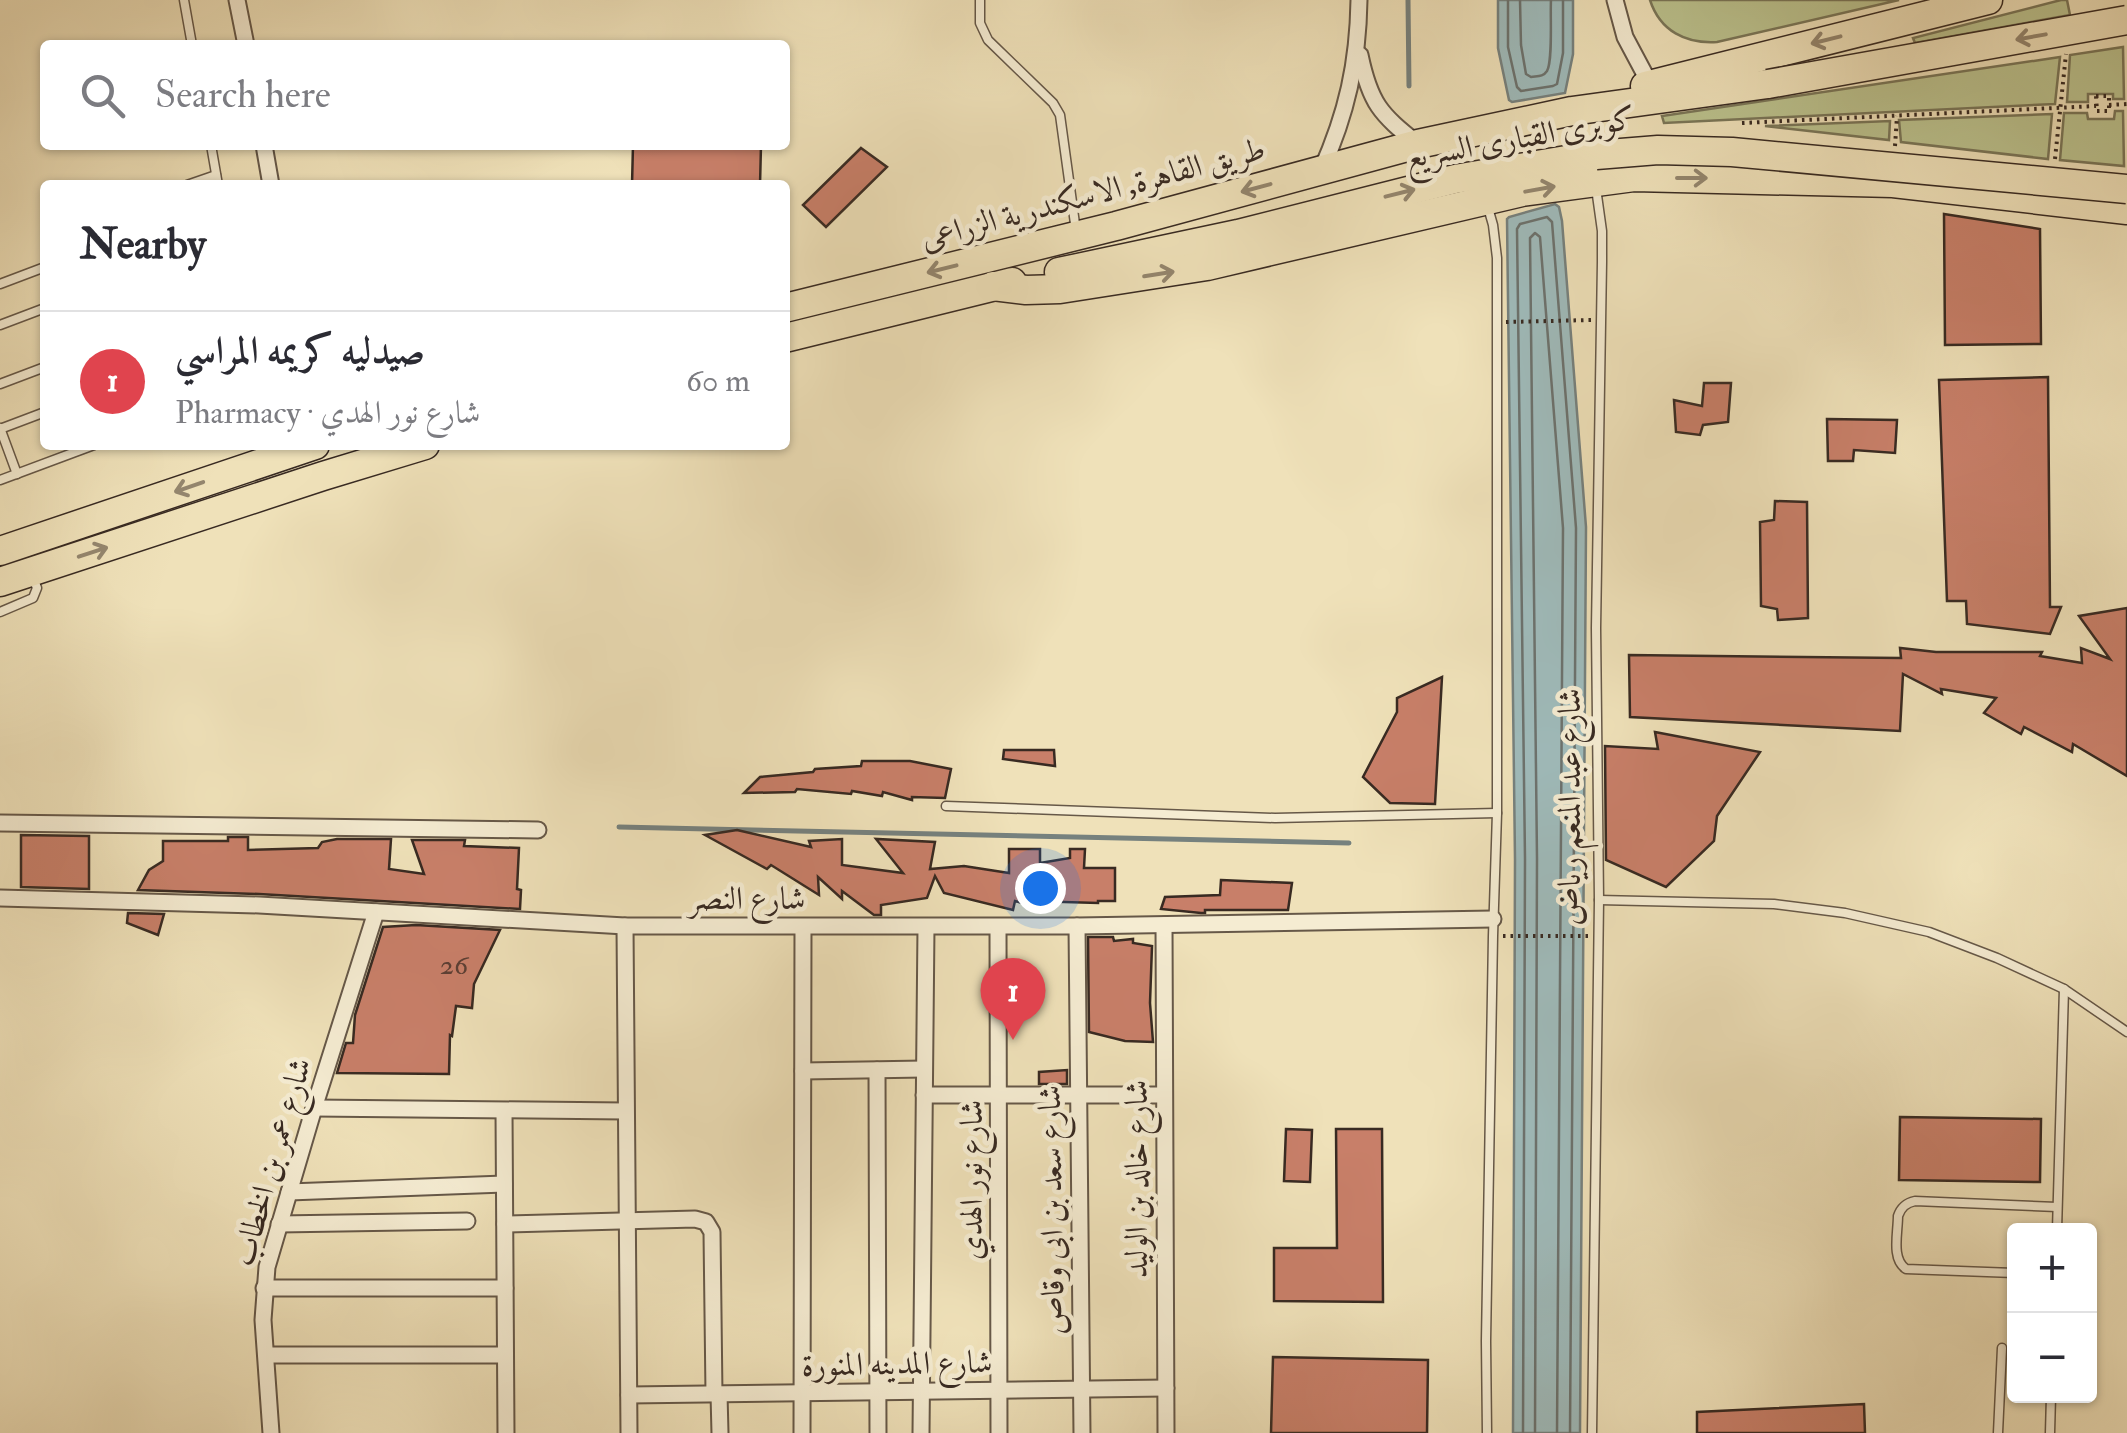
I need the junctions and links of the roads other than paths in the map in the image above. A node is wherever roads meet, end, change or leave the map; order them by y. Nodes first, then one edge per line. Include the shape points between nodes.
1 (184, 0) edge
2 (238, 0) edge
3 (980, 0) edge
4 (1360, 0) edge
5 (1615, 0) edge
6 (1988, 0) edge
7 (2127, 20) edge
8 (191, 40) edge
9 (245, 40) edge
10 (1359, 45) junction
11 (1650, 84) junction
12 (1572, 112) junction
13 (1418, 144) junction
14 (212, 150) edge
15 (265, 150) edge
16 (1595, 168) junction
17 (1322, 171) junction
18 (216, 174) junction
19 (200, 180) edge
20 (217, 180) edge
21 (270, 180) edge
22 (2127, 189) edge
23 (1486, 200) junction
24 (2127, 210) edge
25 (1077, 236) junction
26 (40, 270) edge
27 (0, 284) edge
28 (993, 286) junction
29 (790, 307) edge
30 (40, 310) edge
31 (0, 325) edge
32 (790, 337) edge
33 (40, 369) edge
34 (0, 384) edge
35 (40, 414) edge
36 (0, 429) edge
37 (81, 450) edge
38 (300, 450) edge
39 (408, 450) edge
40 (17, 474) junction
41 (0, 480) edge
42 (0, 551) edge
43 (31, 573) junction
44 (0, 582) edge
45 (0, 612) edge
46 (946, 806) dead end
47 (1497, 813) junction
48 (0, 823) edge
49 (538, 830) dead end
50 (0, 898) edge
51 (1599, 900) junction
52 (376, 912) junction
53 (625, 926) junction
54 (1077, 926) junction
55 (1164, 926) junction
56 (926, 927) junction
57 (998, 927) junction
58 (803, 928) junction
59 (1493, 928) junction
60 (2064, 989) junction
61 (2127, 1032) edge
62 (924, 1069) junction
63 (878, 1070) junction
64 (802, 1071) junction
65 (1000, 1095) junction
66 (1078, 1095) junction
67 (1164, 1095) junction
68 (924, 1096) junction
69 (314, 1108) junction
70 (504, 1111) junction
71 (625, 1111) junction
72 (504, 1184) junction
73 (290, 1192) junction
74 (2057, 1207) junction
75 (466, 1221) dead end
76 (626, 1221) junction
77 (2056, 1223) edge
78 (279, 1224) junction
79 (504, 1224) junction
80 (2007, 1274) edge
81 (264, 1288) junction
82 (505, 1288) junction
83 (2002, 1348) dead end
84 (505, 1355) junction
85 (266, 1356) junction
86 (1166, 1388) junction
87 (1082, 1389) junction
88 (1000, 1390) junction
89 (878, 1392) junction
90 (921, 1392) junction
91 (802, 1393) junction
92 (717, 1394) junction
93 (629, 1395) junction
94 (2052, 1403) edge
95 (271, 1433) edge
96 (506, 1433) edge
97 (629, 1433) edge
98 (720, 1433) edge
99 (802, 1433) edge
100 (878, 1433) edge
101 (921, 1433) edge
102 (1000, 1433) edge
103 (1082, 1433) edge
104 (1166, 1433) edge
105 (1486, 1433) edge
106 (1592, 1433) edge
107 (1998, 1433) edge
108 (2050, 1433) edge

1 - 8 lane
2 - 9 street
3 - 25 lane via 988,40 1060,115
4 - 10 street
5 - 11 street via 1625,38
6 -> 11 highway
7 -> 12 highway, كوبرى القبارى السريع, bridge
10 - 13 street via 1372,99
10 - 17 street
11 - 12 highway
12 - 13 highway, كوبرى القبارى السريع
13 - 17 highway, طريق القاهرة, الاسكندرية الزراعى
14 - 18 lane
15 - 21 street
16 - 22 highway, كوبرى القبارى السريع, bridge via 1658,150 1732,152
23 -> 16 highway via 1555,186
16 -> 24 highway via 1634,177 1893,183
28 -> 16 highway, كوبرى القبارى السريع via 1470,176
16 - 51 lane, شارع عبد المنعم رياض via 1602,230
17 -> 25 highway, طريق القاهرة, الاسكندرية الزراعى
18 - 19 lane
18 - 20 lane
28 -> 23 highway via 1060,290 1207,266
23 - 47 lane via 1497,258
25 -> 29 highway, طريق القاهرة, الاسكندرية الزراعى
26 - 27 lane
28 - 32 highway, طريق القاهرة, الاسكندرية الزراعى
30 - 31 lane
33 - 34 lane
35 - 36 lane
36 - 40 lane
37 - 40 lane
38 -> 42 highway
43 -> 39 highway
40 - 41 lane
43 - 44 highway
43 - 45 lane via 37,588 32,598
46 - 47 lane via 1275,818
47 - 59 lane
48 - 49 street
50 - 52 street, شارع النصر
51 - 60 lane via 1774,904 1846,913 1929,932
51 - 106 lane, شارع عبد المنعم رياض
52 - 53 street, شارع النصر
52 - 69 street, شارع عمر بن الخطاب
53 - 58 street, شارع النصر
53 - 71 street
54 - 55 street, شارع النصر
54 - 57 street, شارع النصر
54 - 66 street, شارع سعد بن ابى وقاص
55 - 59 street, شارع النصر
55 - 67 street, شارع خالد بن الوليد
56 - 57 street, شارع النصر
56 - 58 street, شارع النصر
56 - 62 street
57 - 65 street, شارع نور الهدي
58 - 64 street
59 - 105 lane
60 - 61 lane
60 - 74 lane
62 - 63 street
62 - 68 street
63 - 64 street
63 - 89 street
64 - 91 street
65 - 66 street
65 - 68 street
65 - 88 street, شارع نور الهدي
66 - 67 street
66 - 87 street, شارع سعد بن ابى وقاص
67 - 86 street, شارع خالد بن الوليد
68 - 90 street
69 - 70 street
69 - 73 street, شارع عمر بن الخطاب
70 - 71 street
70 - 72 street
71 - 76 street
72 - 73 street
72 - 79 street
73 - 78 street, شارع عمر بن الخطاب
74 - 77 lane
74 - 80 lane via 1915,1201 1900,1210 1901,1267
75 - 78 street
76 - 79 street
76 - 92 street via 695,1219 712,1232
76 - 93 street
78 - 81 street, شارع عمر بن الخطاب
79 - 82 street
81 - 82 street
81 - 85 street, شارع عمر بن الخطاب
82 - 84 street
83 - 107 lane
84 - 85 street
84 - 96 street
85 - 95 street, شارع عمر بن الخطاب
86 - 87 street, شارع المدينه المنورة
86 - 104 street, شارع خالد بن الوليد
87 - 88 street, شارع المدينه المنورة
87 - 103 street, شارع سعد بن ابى وقاص
88 - 90 street, شارع المدينه المنورة
88 - 102 street, شارع نور الهدي
89 - 90 street, شارع المدينه المنورة
89 - 91 street, شارع المدينه المنورة
89 - 100 street
90 - 101 street
91 - 92 street, شارع المدينه المنورة
91 - 99 street
92 - 93 street, شارع المدينه المنورة
92 - 98 street
93 - 97 street
94 - 108 lane

